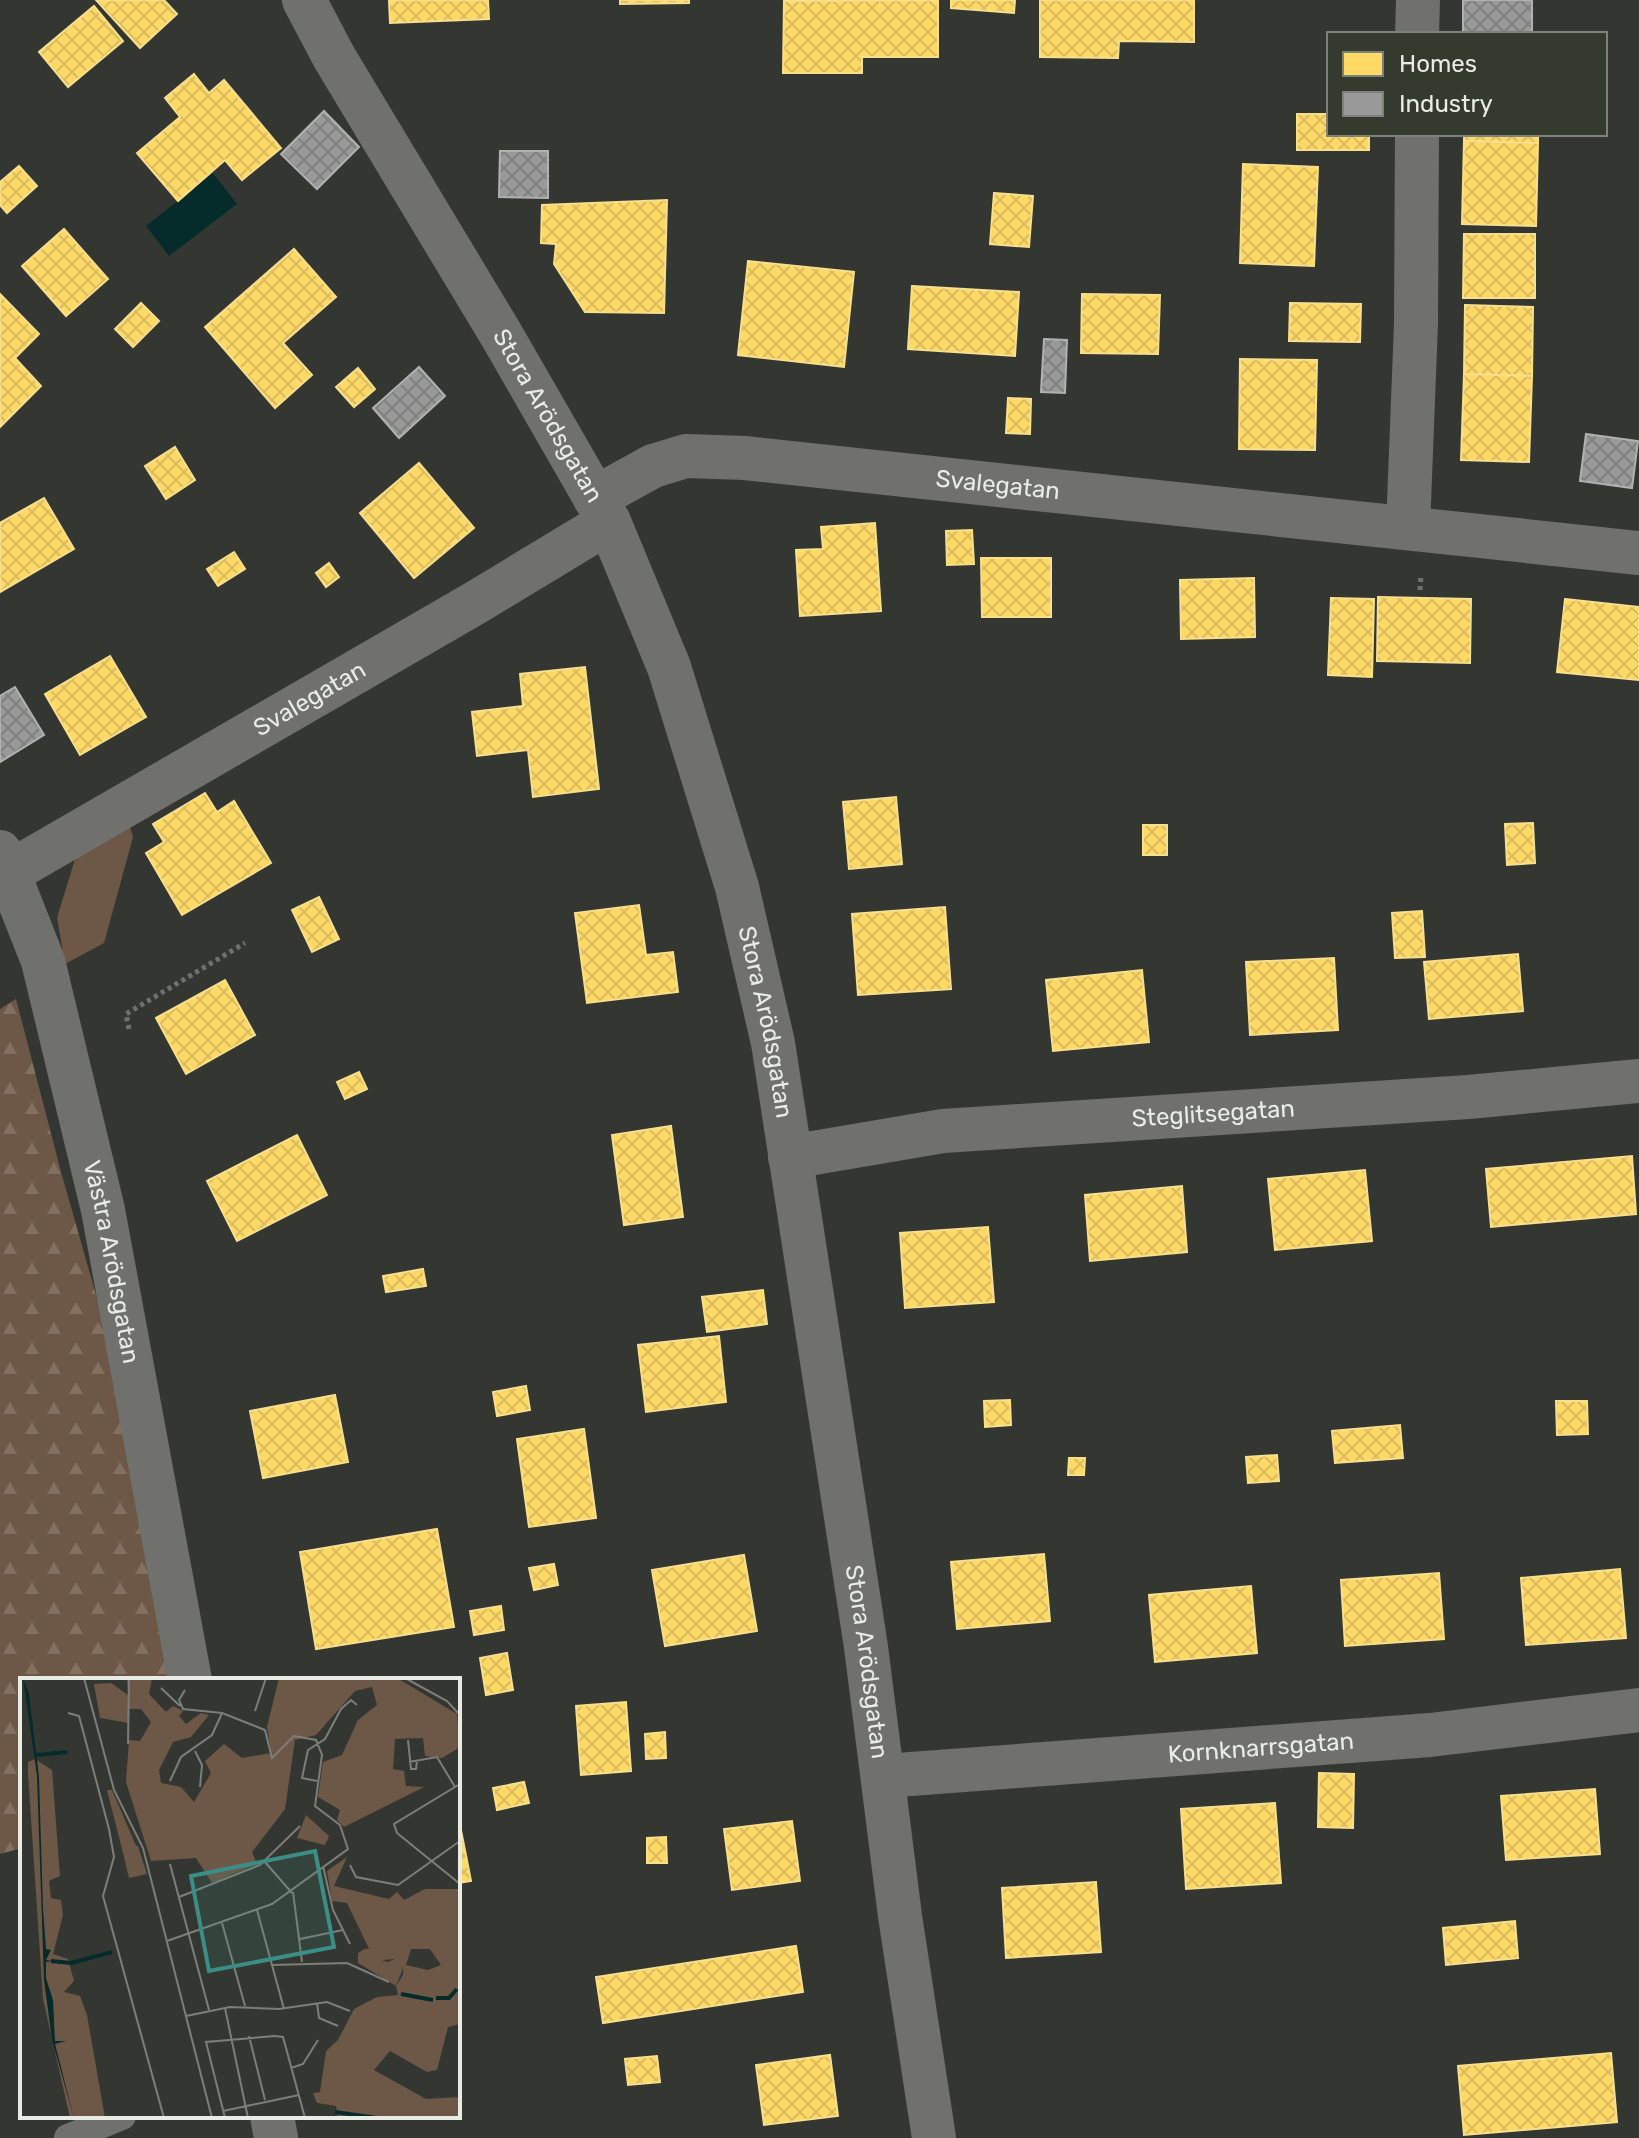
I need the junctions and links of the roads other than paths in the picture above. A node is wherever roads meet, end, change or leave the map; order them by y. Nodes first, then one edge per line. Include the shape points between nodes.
1 (304, 0) edge
2 (1418, 0) edge
3 (1417, 32) edge
4 (1417, 136) edge
5 (602, 510) junction
6 (1408, 528) junction
7 (1639, 553) edge
8 (5, 862) edge
9 (1639, 1081) edge
10 (790, 1157) junction
11 (190, 1678) edge
12 (1639, 1710) edge
13 (884, 1776) junction
14 (117, 2118) edge
15 (272, 2118) edge
16 (68, 2138) edge
17 (276, 2138) edge
18 (934, 2138) edge

1 - 5 street, Stora Arödsgatan
2 - 3 street
4 - 6 street
5 - 6 street, Svalegatan via 653,466 686,456
5 - 8 street, Svalegatan
5 - 10 street, Stora Arödsgatan via 669,667 737,887 773,1043
6 - 7 street, Svalegatan
8 - 11 street, Västra Arödsgatan via 43,961 103,1210
9 - 10 street, Steglitsegatan via 943,1131
10 - 13 street, Stora Arödsgatan
12 - 13 street, Kornknarrsgatan via 1430,1735
13 - 18 street, Stora Arödsgatan
14 - 16 lane
15 - 17 street

